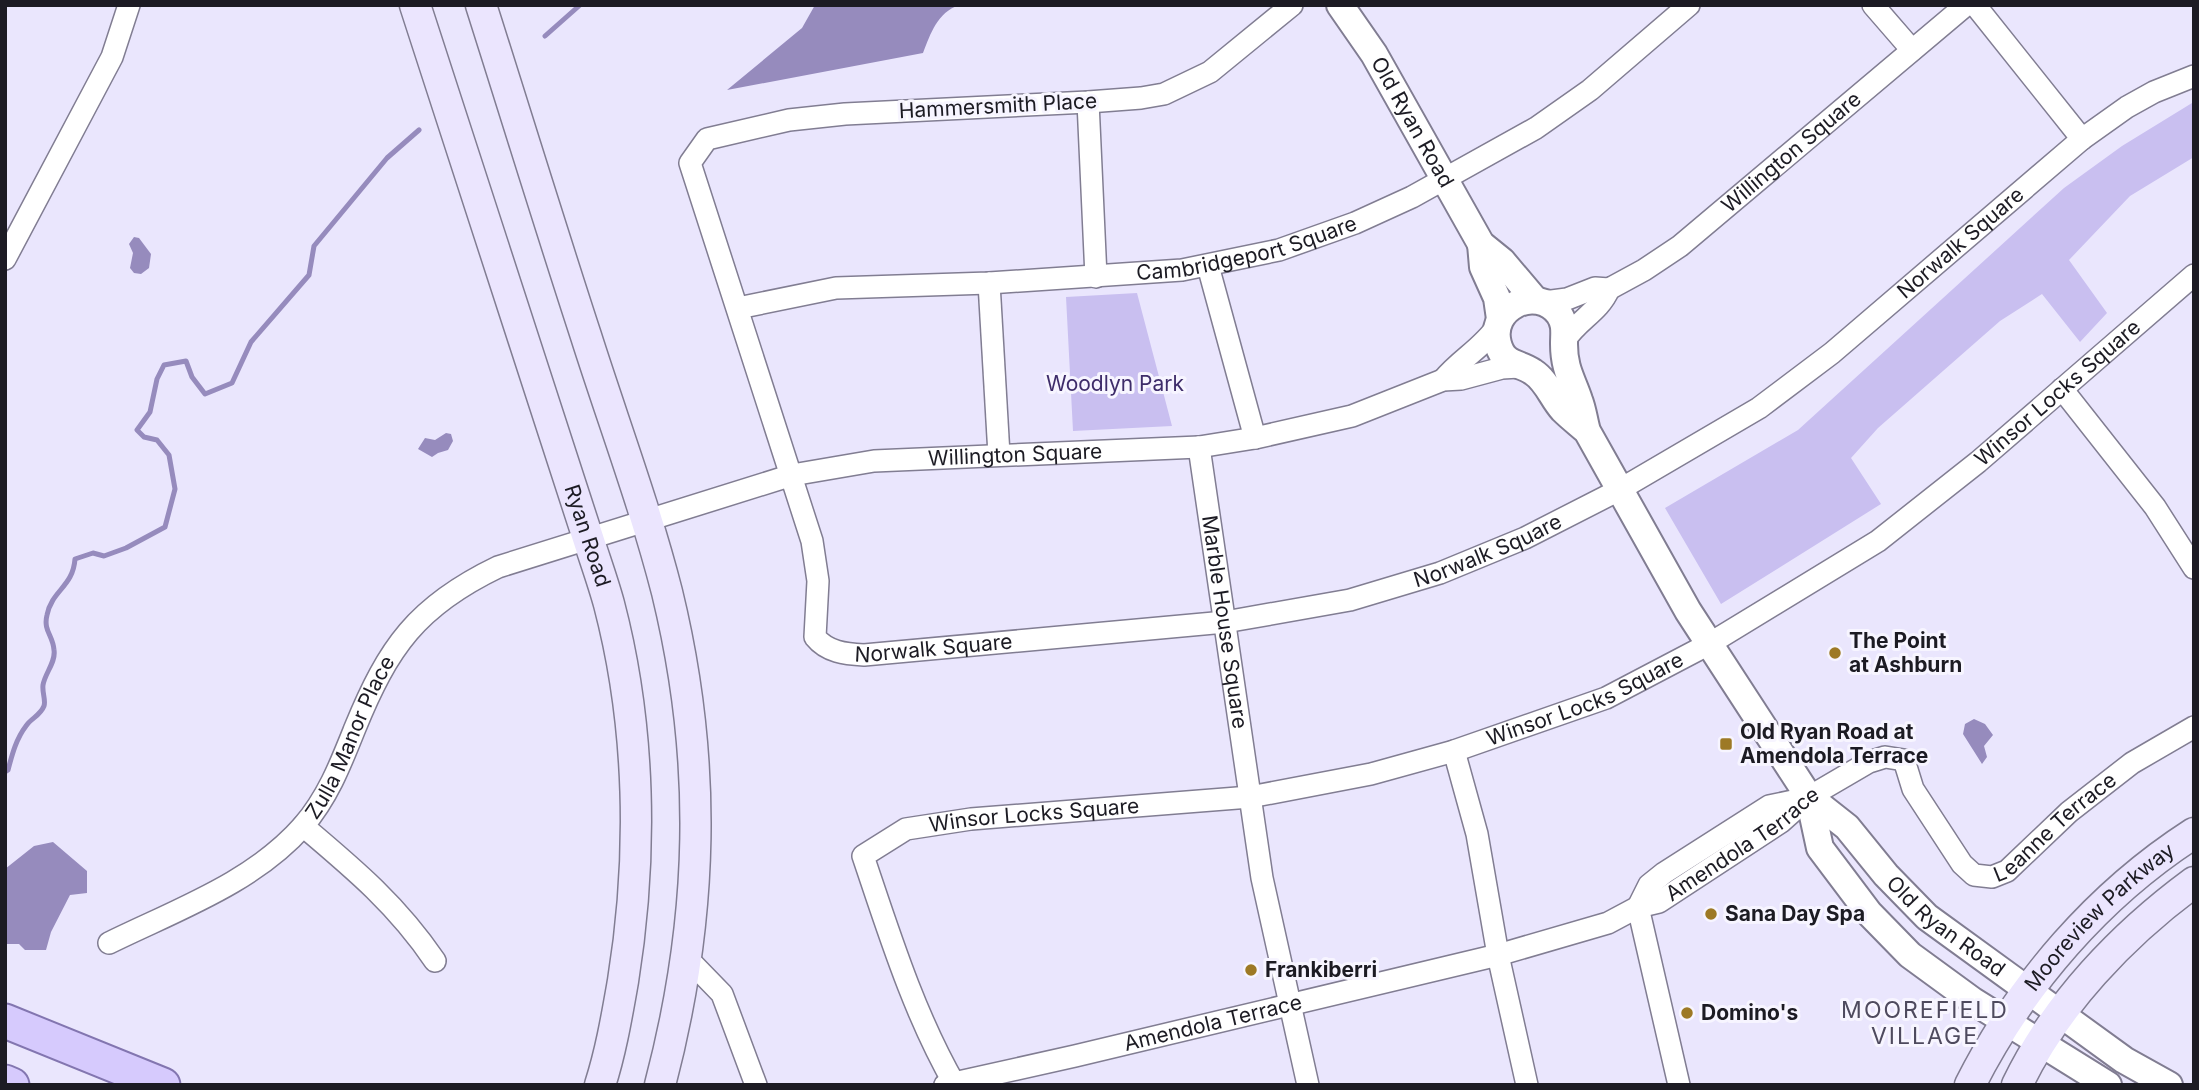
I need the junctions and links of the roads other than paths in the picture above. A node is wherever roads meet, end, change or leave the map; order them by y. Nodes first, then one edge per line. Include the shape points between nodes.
1 (129, 5) edge
2 (415, 5) edge
3 (481, 5) edge
4 (1292, 5) edge
5 (1340, 5) edge
6 (1689, 5) edge
7 (1873, 5) edge
8 (1966, 5) edge
9 (1975, 5) edge
10 (1912, 50) junction
11 (2194, 76) edge
12 (1088, 102) junction
13 (2082, 139) junction
14 (1445, 179) junction
15 (1481, 244) junction
16 (5, 259) edge
17 (1209, 266) junction
18 (2194, 275) edge
19 (1096, 276) junction
20 (989, 283) junction
21 (1609, 289) junction
22 (1539, 301) junction
23 (738, 308) junction
24 (1499, 322) junction
25 (1564, 343) junction
26 (1521, 368) junction
27 (1443, 380) junction
28 (2062, 388) junction
29 (1587, 432) junction
30 (1255, 438) junction
31 (1199, 447) junction
32 (999, 456) junction
33 (792, 475) junction
34 (1619, 490) junction
35 (645, 520) junction
36 (2185, 533) edge
37 (588, 538) junction
38 (2194, 568) edge
39 (1225, 621) junction
40 (1709, 644) junction
41 (2194, 727) edge
42 (1454, 751) junction
43 (1250, 797) junction
44 (1809, 797) junction
45 (303, 826) junction
46 (2194, 833) edge
47 (2194, 882) edge
48 (1638, 907) junction
49 (109, 943) dead end
50 (1498, 955) junction
51 (687, 958) junction
52 (435, 961) dead end
53 (2029, 990) junction
54 (1289, 1004) junction
55 (2062, 1014) junction
56 (5, 1021) edge
57 (2007, 1022) junction
58 (2042, 1042) junction
59 (5, 1082) edge
60 (951, 1084) edge
61 (12, 1085) edge
62 (163, 1085) edge
63 (600, 1085) edge
64 (660, 1085) edge
65 (756, 1085) edge
66 (1308, 1085) edge
67 (1527, 1085) edge
68 (1679, 1085) edge
69 (1970, 1085) edge
70 (2017, 1085) edge
71 (2108, 1085) edge
72 (2169, 1085) edge

1 - 16 street via 112,57
2 - 37 main road, Ryan Road
3 - 35 main road
4 - 12 street, Hammersmith Place via 1192,83 1164,94
5 - 14 street, Old Ryan Road via 1374,54
6 - 14 street, Cambridgeport Square via 1566,108
7 - 10 street
8 - 10 street, Willington Square
9 - 13 street
10 - 21 street, Willington Square via 1699,232
11 - 13 street, Norwalk Square via 2127,107
12 - 19 street
12 - 23 street, Hammersmith Place via 845,114 789,120 707,139 690,163
13 - 34 street, Norwalk Square via 1793,384
14 - 15 street, Old Ryan Road
14 - 17 street, Cambridgeport Square via 1322,235
15 - 22 street, Old Ryan Road
15 - 24 street, Old Ryan Road
17 - 19 street, Cambridgeport Square
17 - 30 street
18 - 28 street, Winsor Locks Square
19 - 20 street, Cambridgeport Square
20 - 23 street, Cambridgeport Square via 836,288
20 - 32 street
21 - 22 street, Willington Square
21 - 25 street, Willington Square via 1603,303
22 - 24 street via 1514,304
22 - 25 street, Old Ryan Road via 1560,316
23 - 33 street
24 - 26 street, Old Ryan Road via 1496,335 1502,353
24 - 27 street, Willington Square via 1480,347
25 - 26 street via 1552,362
25 - 29 street, Old Ryan Road via 1568,376
26 - 27 street, Willington Square
26 - 29 street, Old Ryan Road via 1537,375 1562,409
27 - 30 street, Willington Square via 1352,416
28 - 36 street
28 - 40 street, Winsor Locks Square via 1979,462 1878,541
29 - 34 street, Old Ryan Road
30 - 31 street, Willington Square
31 - 32 street, Willington Square
31 - 39 street, Marble House Square
32 - 33 street, Willington Square via 874,461
33 - 35 street, Willington Square
33 - 39 street, Norwalk Square via 817,563 815,637 842,653 937,650
34 - 39 street, Norwalk Square via 1525,538 1440,573 1350,600
34 - 40 street, Old Ryan Road
35 - 37 street, Willington Square
35 - 51 main road via 667,593 689,719 696,856
36 - 38 street
37 - 45 street, Zulla Manor Place via 498,567 460,587 422,617 380,671 336,776
37 - 63 main road, Ryan Road via 622,666 636,790 631,920 616,1019
39 - 43 street, Marble House Square
40 - 42 street, Winsor Locks Square via 1606,698
40 - 44 street, Old Ryan Road
41 - 44 street, Leanne Terrace via 2132,763 2068,812 2007,871 1992,877 1974,875 1962,864 1913,789 1904,760 1885,757 1869,762
42 - 43 street, Winsor Locks Square via 1371,774
42 - 50 street via 1477,834
43 - 54 street, Marble House Square
43 - 60 street, Winsor Locks Square via 971,819 905,830 863,856 898,960
44 - 48 street, Amendola Terrace via 1769,806 1664,873 1649,885
44 - 53 street, Old Ryan Road via 1847,827 1927,917
44 - 57 street, Old Ryan Road via 1820,848 1869,913 1910,955
45 - 49 street, Zulla Manor Place via 250,872
45 - 52 street via 400,913
46 - 53 main road, Mooreview Parkway via 2125,883 2084,922
47 - 55 main road, Mooreview Parkway via 2118,945
48 - 50 street, Amendola Terrace via 1608,923
48 - 68 street
50 - 54 street, Amendola Terrace
50 - 67 street
51 - 64 main road
51 - 65 street via 722,994
53 - 55 street, Old Ryan Road
53 - 57 main road, Mooreview Parkway
54 - 60 street, Amendola Terrace
54 - 66 street, Marble House Square
55 - 58 main road, Mooreview Parkway
55 - 72 street, Old Ryan Road via 2124,1060
56 - 62 main road
57 - 58 street, Old Ryan Road
57 - 69 main road, Mooreview Parkway
58 - 70 main road, Mooreview Parkway
58 - 71 street, Old Ryan Road
59 - 61 main road

